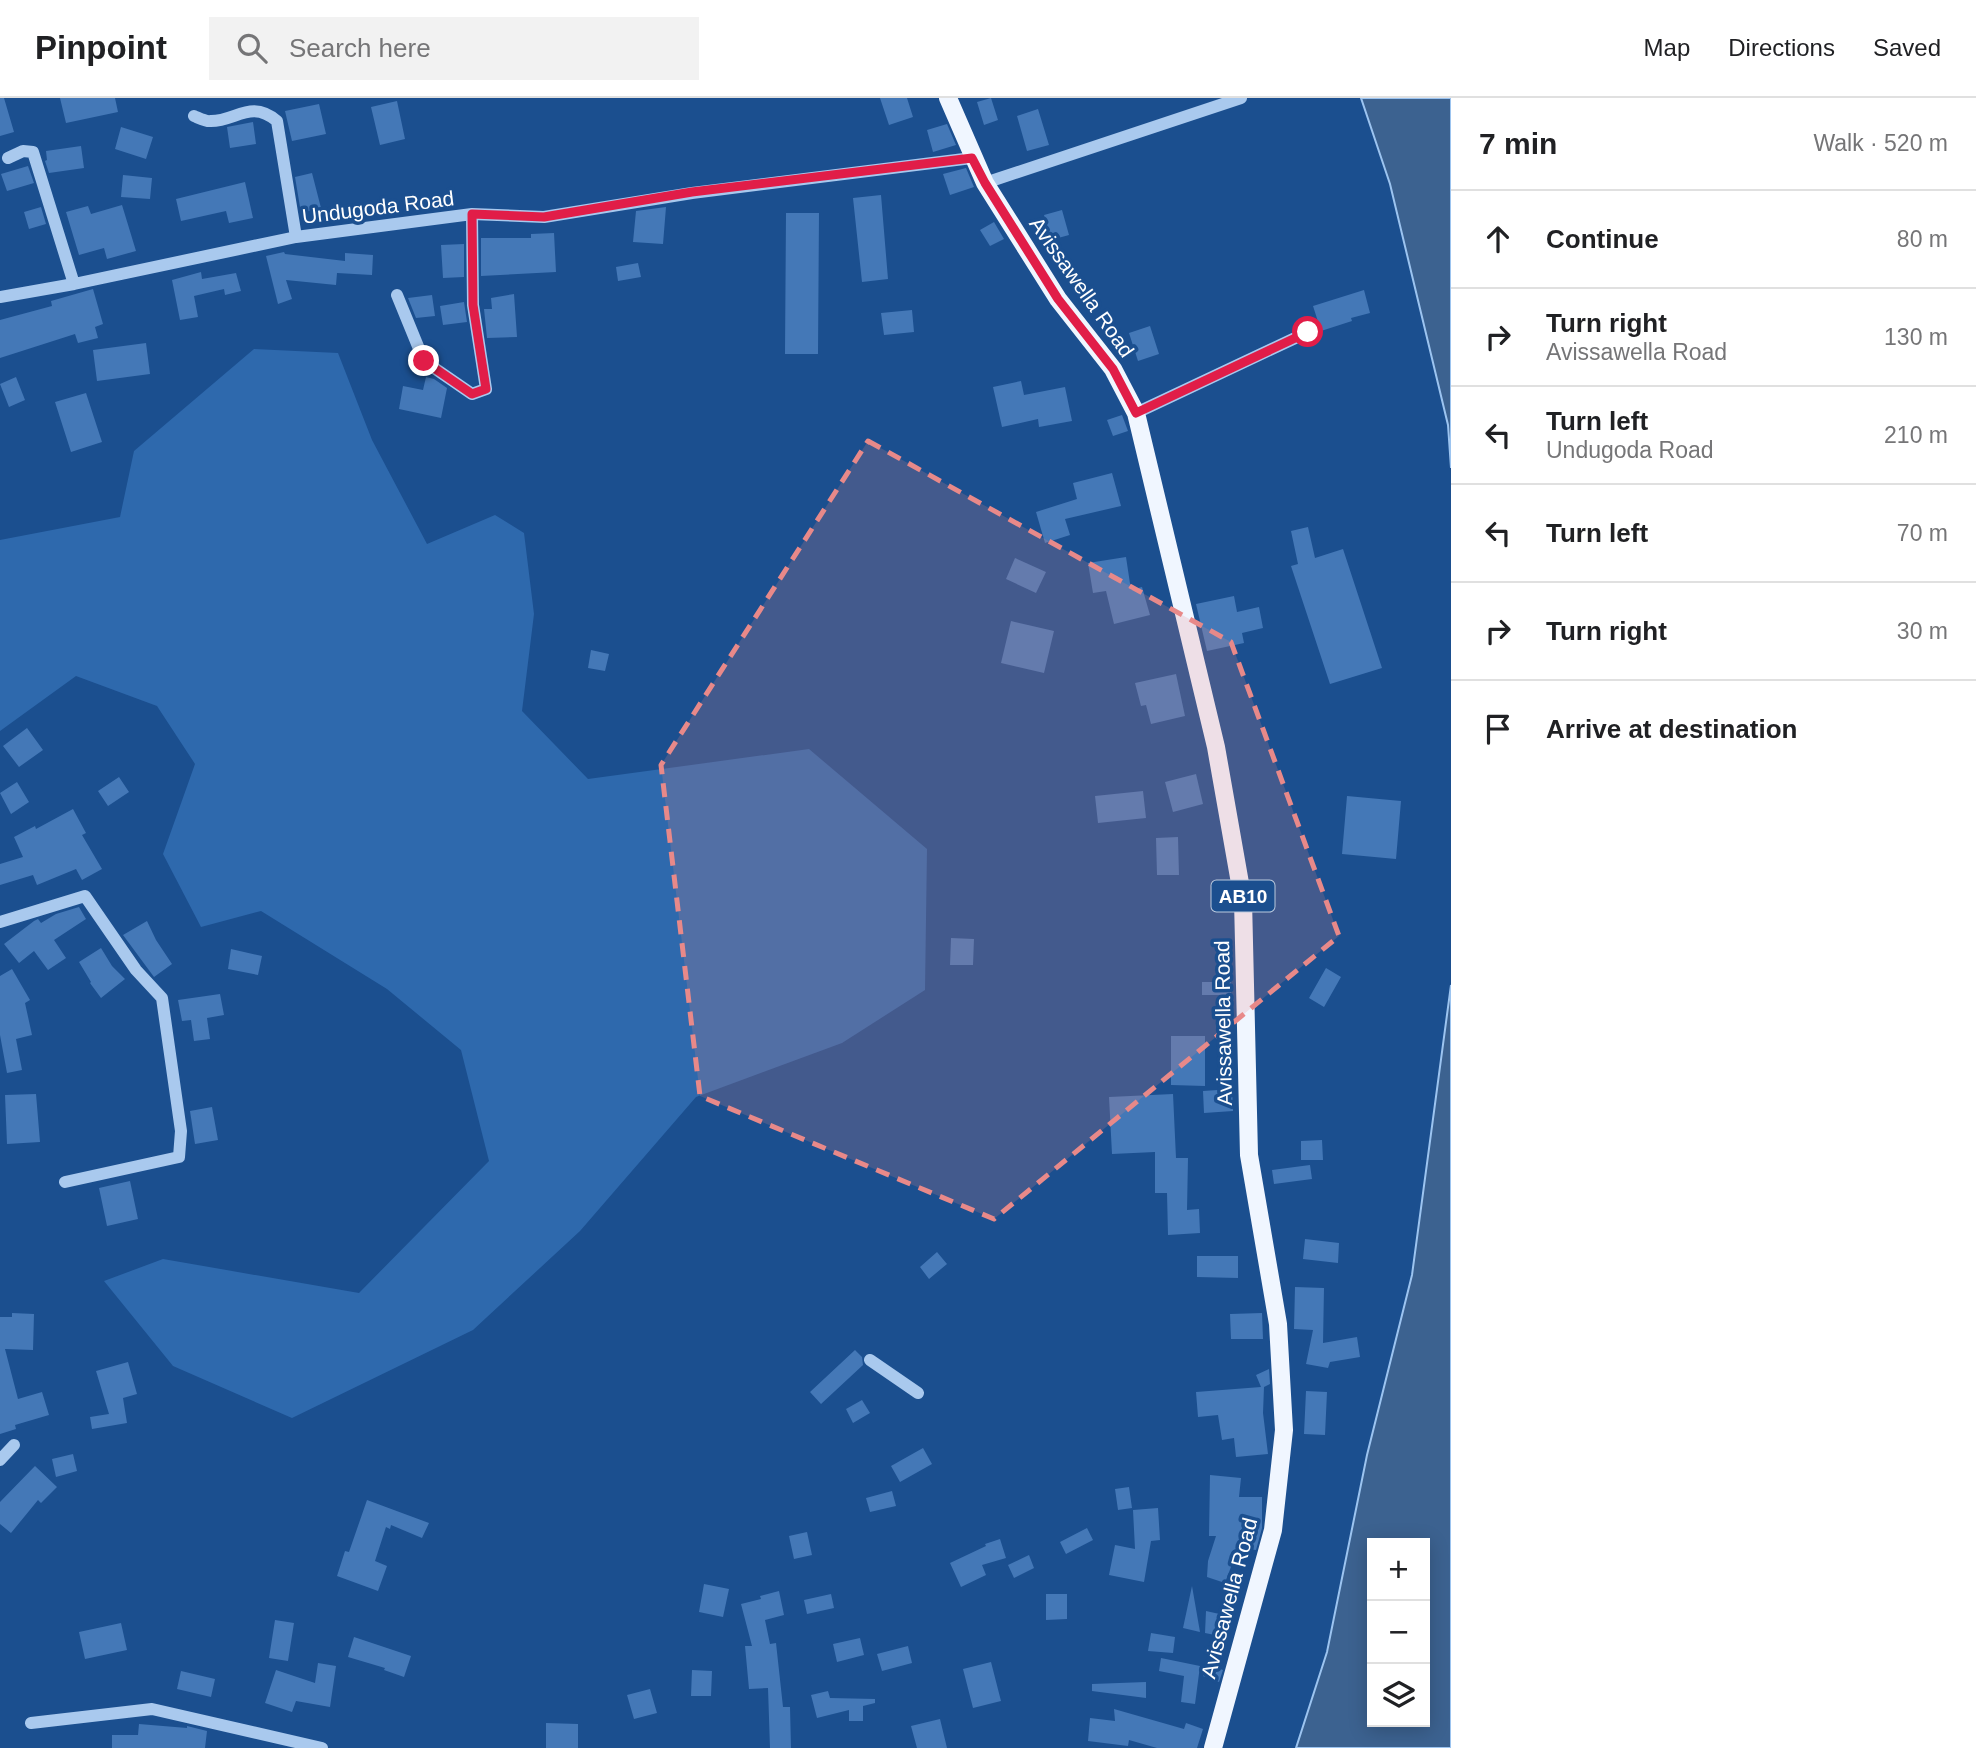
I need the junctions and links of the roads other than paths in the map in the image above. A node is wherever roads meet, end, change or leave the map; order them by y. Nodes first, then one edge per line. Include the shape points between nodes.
1 (948, 98) edge
2 (1241, 98) edge
3 (194, 116) dead end
4 (8, 158) dead end
5 (972, 158) junction
6 (985, 183) junction
7 (472, 214) junction
8 (296, 237) junction
9 (74, 284) junction
10 (397, 295) dead end
11 (0, 297) edge
12 (1308, 332) dead end
13 (1136, 413) junction
14 (0, 922) edge
15 (65, 1182) dead end
16 (870, 1360) dead end
17 (918, 1393) dead end
18 (14, 1445) dead end
19 (0, 1460) edge
20 (31, 1723) dead end
21 (322, 1748) edge
22 (1213, 1748) edge

1 - 5 main road, Avissawella Road / AB10
2 - 6 street
3 - 8 street via 210,122 244,112 267,113 277,121
4 - 9 street via 33,152
5 - 6 main road, Avissawella Road / AB10
5 - 7 street, Undugoda Road via 692,192 544,217
6 - 13 main road, Avissawella Road / AB10 via 1058,299 1113,369
7 - 8 street, Undugoda Road
7 - 10 street via 473,305 486,389 472,394 424,361
8 - 9 street, Undugoda Road
9 - 11 street, Undugoda Road
12 - 13 street
13 - 22 main road, Avissawella Road / AB10 via 1216,747 1243,900 1249,1155 1278,1324 1284,1430 1273,1530
14 - 15 street via 85,896 136,970 162,998 181,1131 179,1157
16 - 17 street
18 - 19 street
20 - 21 street via 152,1709

